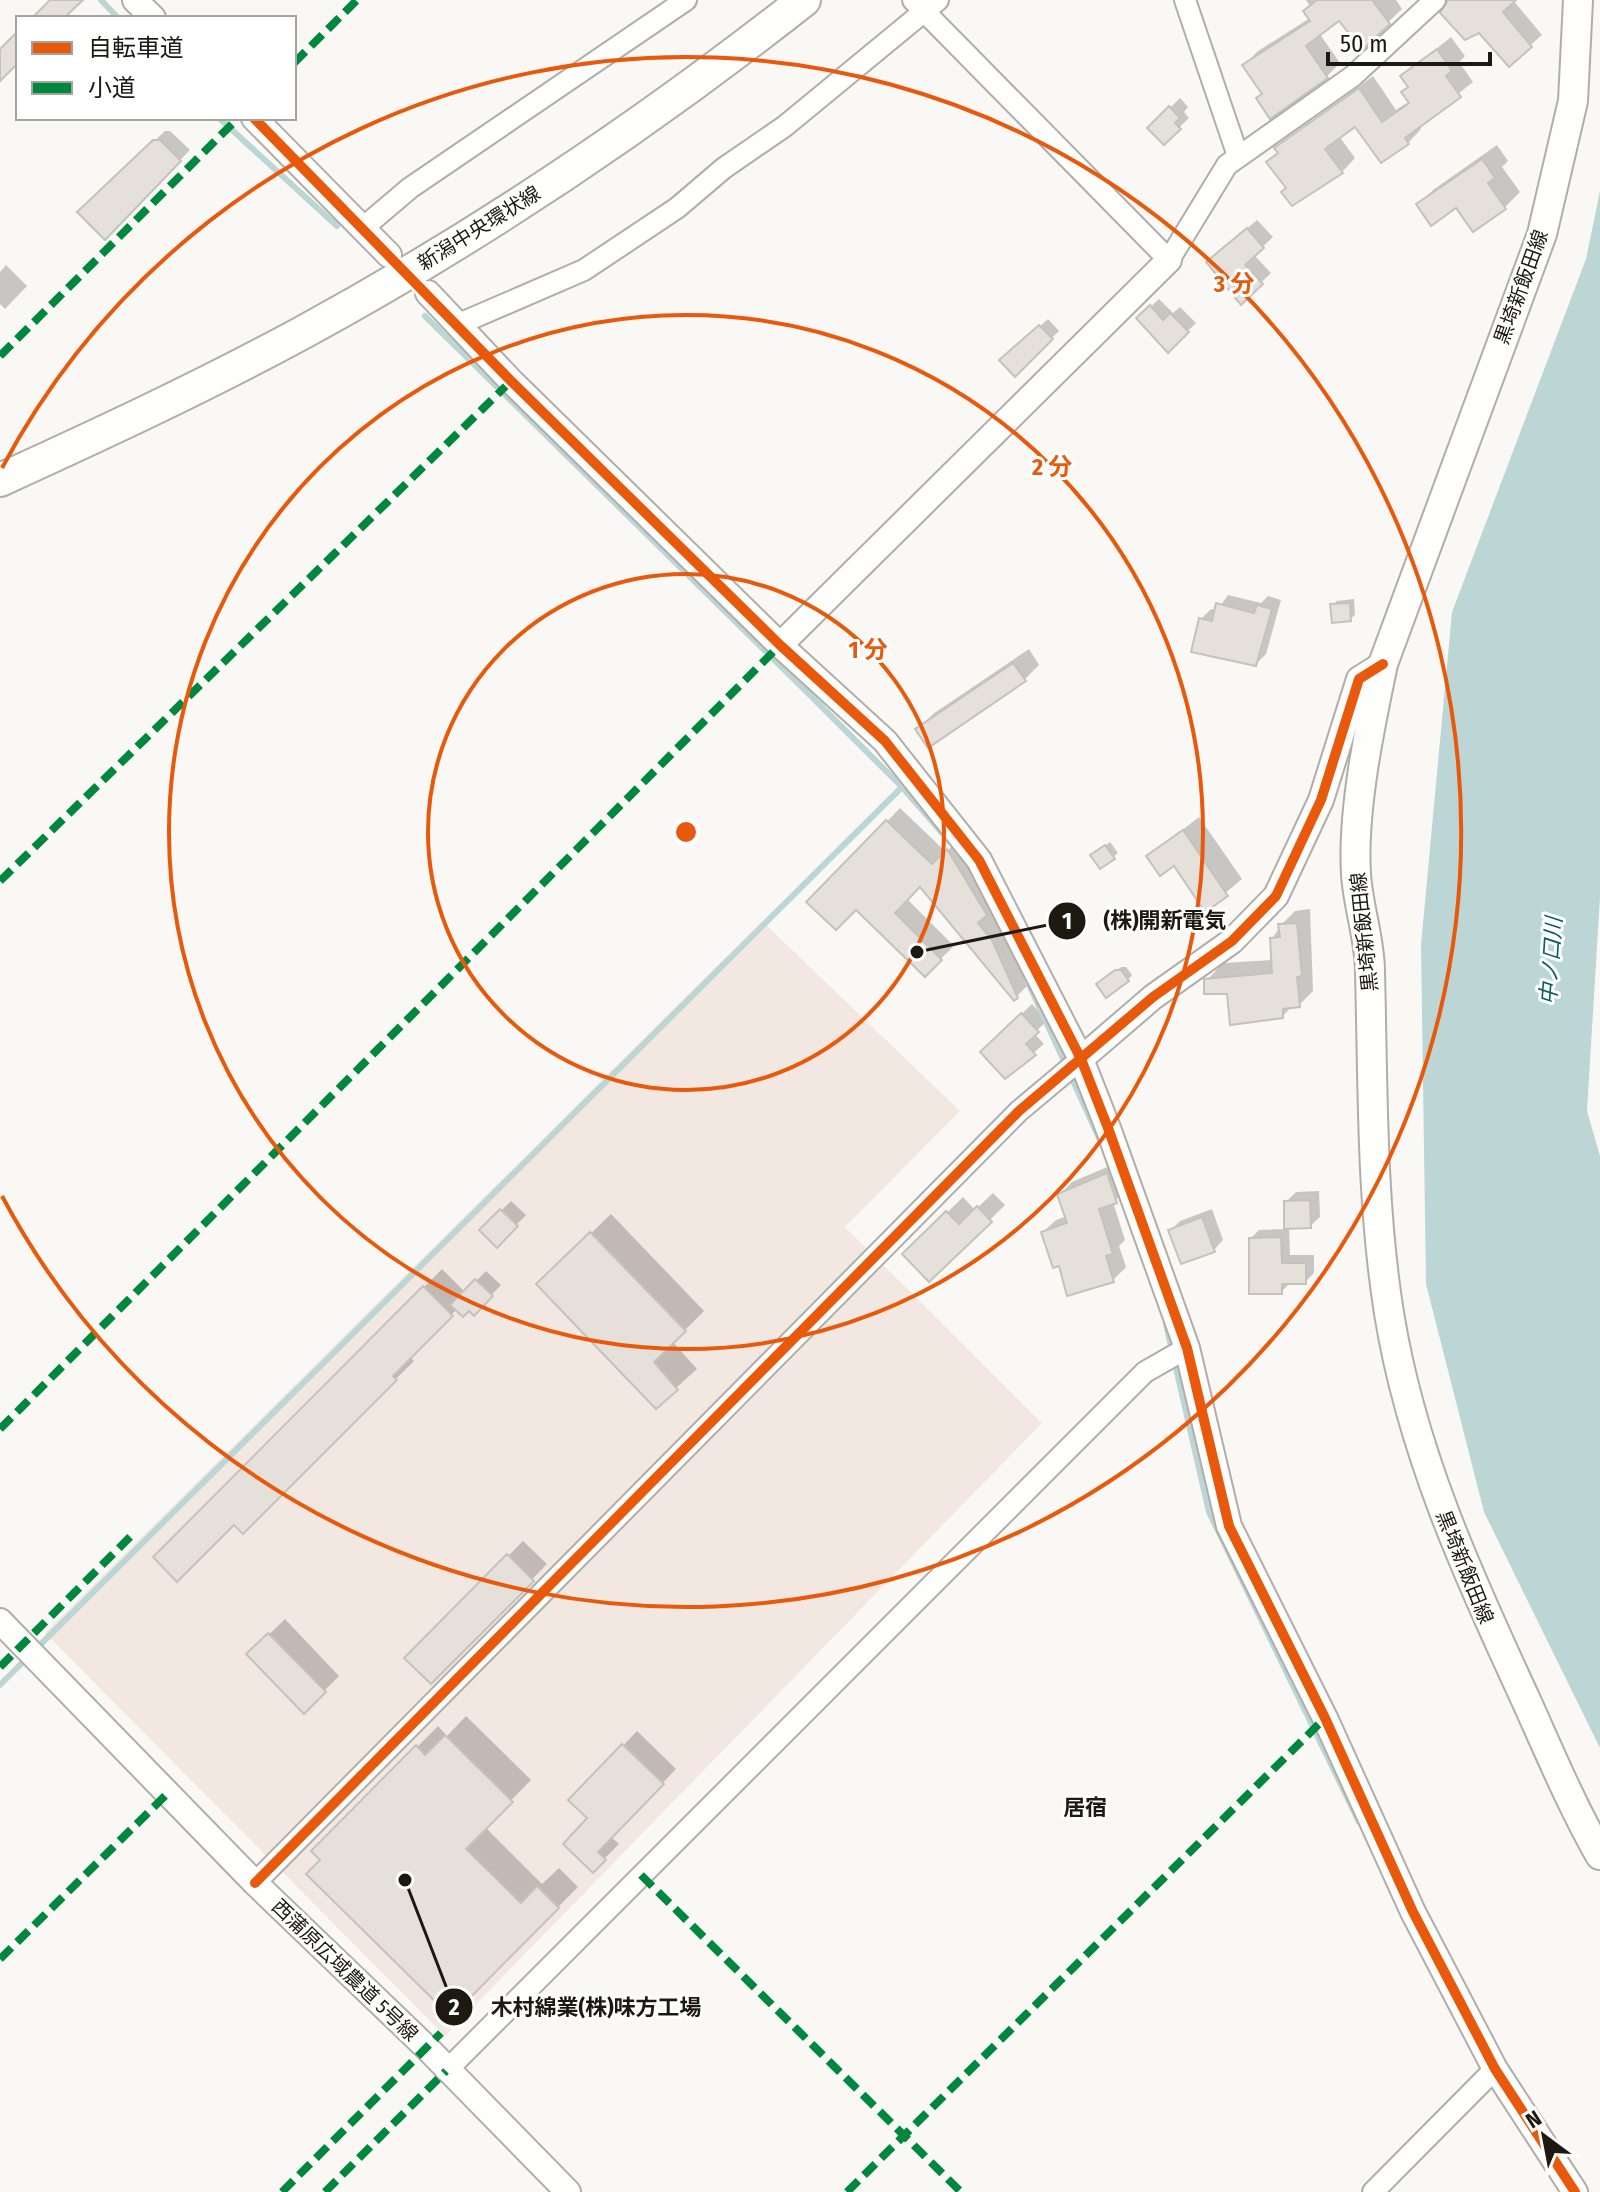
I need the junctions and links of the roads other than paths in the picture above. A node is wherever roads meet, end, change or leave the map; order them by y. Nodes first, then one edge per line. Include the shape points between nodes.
1 (135, 0) edge
2 (686, 0) edge
3 (804, 0) edge
4 (1185, 0) edge
5 (1435, 0) edge
6 (1578, 0) edge
7 (925, 4) edge
8 (151, 16) edge
9 (256, 120) edge
10 (1238, 156) junction
11 (364, 227) junction
12 (389, 255) dead end
13 (1169, 260) junction
14 (428, 293) dead end
15 (459, 324) junction
16 (0, 480) edge
17 (780, 645) junction
18 (1383, 664) junction
19 (1081, 1059) junction
20 (1187, 1348) junction
21 (0, 1621) edge
22 (1600, 1855) edge
23 (255, 1883) junction
24 (1495, 2069) junction
25 (446, 2071) junction
26 (568, 2192) edge
27 (1373, 2192) edge
28 (1575, 2192) edge

1 - 8 street
2 - 11 street via 410,188
3 - 16 main road, 新潟中央環状線 via 639,124 435,256 221,375
4 - 10 street
5 - 10 street via 1353,76
6 - 18 main road, 黒埼新飯田線 via 1573,101 1542,234
7 - 13 street
7 - 15 street via 785,126 666,216 584,270
9 - 11 street
10 - 13 street via 1227,165
11 - 12 street
13 - 17 street
14 - 15 street
15 - 17 street
17 - 19 street via 885,741 979,860
18 - 19 street via 1359,679 1321,800 1276,896 1232,941 1153,997
18 - 22 main road, 黒埼新飯田線 via 1368,739 1356,872 1370,967 1373,1174 1389,1312 1407,1403 1434,1490 1494,1637
19 - 20 street
19 - 23 street via 1019,1111
20 - 24 street via 1229,1526 1325,1718 1413,1912
20 - 25 street via 1145,1372
21 - 23 street, 西蒲原広域農道 5号線
23 - 25 street, 西蒲原広域農道 5号線
24 - 27 street
24 - 28 street
25 - 26 street, 西蒲原広域農道 5号線

